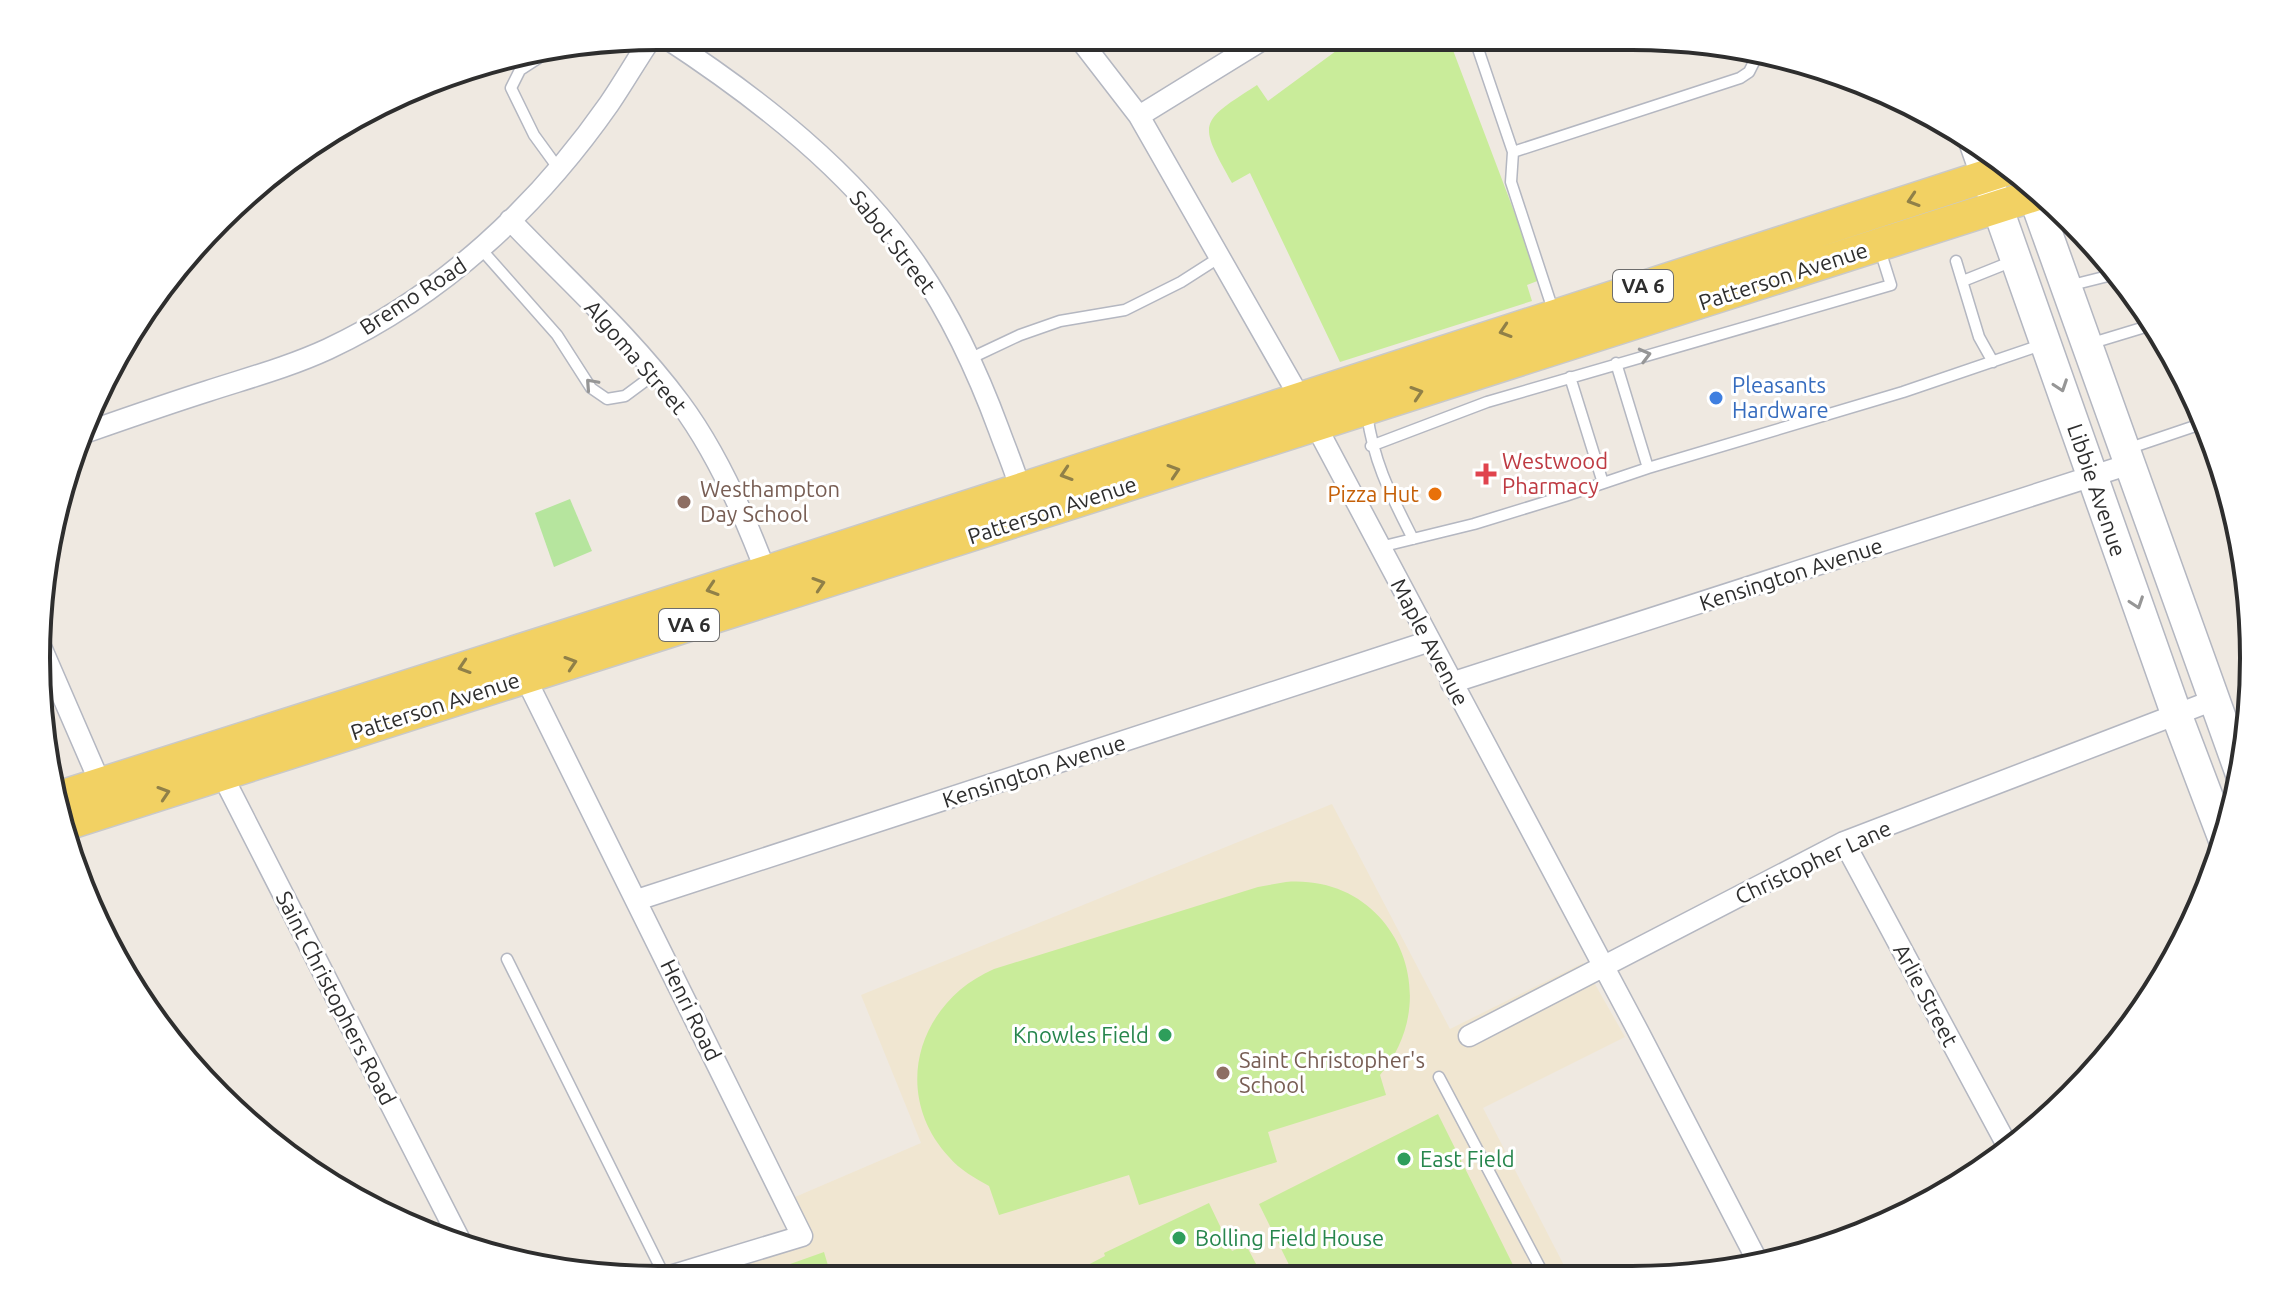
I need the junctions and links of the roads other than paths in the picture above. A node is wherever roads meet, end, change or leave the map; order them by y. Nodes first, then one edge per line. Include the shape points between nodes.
1 (645, 50) edge
2 (674, 50) edge
3 (1088, 50) edge
4 (1246, 50) edge
5 (1478, 50) edge
6 (1754, 63) edge
7 (528, 65) edge
8 (1139, 116) junction
9 (1513, 152) junction
10 (558, 168) junction
11 (1997, 173) edge
12 (1999, 174) edge
13 (2025, 194) edge
14 (1999, 206) junction
15 (2041, 208) edge
16 (510, 220) junction
17 (1878, 245) junction
18 (481, 249) junction
19 (1220, 257) junction
20 (2017, 259) junction
21 (1956, 261) dead end
22 (2105, 277) edge
23 (1963, 281) junction
24 (2066, 286) junction
25 (1555, 315) junction
26 (2143, 328) edge
27 (2047, 343) junction
28 (2087, 344) junction
29 (969, 359) junction
30 (1993, 362) junction
31 (1616, 363) junction
32 (656, 373) junction
33 (1570, 377) junction
34 (1300, 397) junction
35 (1367, 410) junction
36 (1316, 426) junction
37 (2195, 427) edge
38 (94, 430) edge
39 (1371, 446) junction
40 (2128, 457) junction
41 (1648, 468) junction
42 (2092, 477) junction
43 (1603, 483) junction
44 (1024, 503) junction
45 (1413, 539) junction
46 (1380, 547) junction
47 (770, 585) junction
48 (1430, 641) junction
49 (519, 665) junction
50 (50, 668) edge
51 (1451, 683) junction
52 (2214, 700) junction
53 (2177, 716) junction
54 (2233, 751) edge
55 (215, 761) junction
56 (106, 796) junction
57 (67, 798) edge
58 (72, 819) edge
59 (2217, 822) edge
60 (1844, 842) junction
61 (637, 900) junction
62 (507, 959) dead end
63 (1604, 967) junction
64 (1469, 1036) dead end
65 (1439, 1077) dead end
66 (2004, 1139) edge
67 (455, 1231) edge
68 (1754, 1253) edge
69 (657, 1266) edge
70 (703, 1266) edge
71 (1539, 1266) edge

1 - 10 street, Bremo Road
2 - 29 street, Sabot Street via 742,90 801,138 876,214 918,265
3 - 8 street, Maple Avenue
4 - 8 street
5 - 9 lane
6 - 9 lane via 1740,78
7 - 10 lane via 511,88
8 - 19 street, Maple Avenue
9 - 25 lane via 1511,182
10 - 16 street, Bremo Road
11 -> 25 main road, Patterson Avenue / VA 6
12 - 14 main road, Libbie Avenue
13 - 14 main road, Patterson Avenue / VA 6
14 - 17 main road, Patterson Avenue / VA 6
14 - 20 main road, Libbie Avenue
15 - 24 main road, Libbie Avenue
16 - 18 street, Bremo Road
16 - 32 street, Algoma Street
31 -> 17 lane via 1891,285
35 -> 17 main road, Patterson Avenue / VA 6
32 -> 18 lane via 625,396 607,399 591,388 557,335
18 - 38 street, Bremo Road via 426,294 327,349
19 - 29 lane via 1125,310 1060,321
19 - 34 street, Maple Avenue
20 - 23 lane
20 - 27 main road, Libbie Avenue
21 - 23 lane
22 - 24 lane
23 - 30 lane via 1979,337
24 - 28 main road, Libbie Avenue
25 -> 34 main road, Patterson Avenue / VA 6
26 - 28 lane
27 - 30 lane
27 -> 42 main road, Libbie Avenue
28 - 40 main road, Libbie Avenue
29 - 44 street, Sabot Street
30 - 41 lane
31 - 33 lane
31 - 41 lane
32 - 47 street, Algoma Street via 720,468
33 - 39 lane
33 - 43 lane
34 - 36 street, Maple Avenue
34 -> 44 main road, Patterson Avenue / VA 6
35 - 36 main road, Patterson Avenue / VA 6
35 - 39 lane
44 -> 36 main road, Patterson Avenue / VA 6
36 - 46 street, Maple Avenue
37 - 40 lane
39 - 45 lane
40 - 42 street, Kensington Avenue
40 - 52 main road, Libbie Avenue
41 - 43 lane
42 - 51 street, Kensington Avenue
42 -> 53 main road, Libbie Avenue
43 - 45 lane
44 - 47 main road, Patterson Avenue / VA 6
45 - 46 lane
46 - 48 street, Maple Avenue
47 - 49 main road, Patterson Avenue / VA 6
48 - 51 street, Maple Avenue
48 - 61 street, Kensington Avenue
49 - 55 main road, Patterson Avenue / VA 6
49 - 61 street, Henri Road
50 - 56 street
51 - 63 street, Maple Avenue
52 - 53 street, Christopher Lane
52 - 54 main road, Libbie Avenue
53 - 59 main road, Libbie Avenue
53 - 60 street, Christopher Lane
55 - 56 main road, Patterson Avenue / VA 6
55 - 67 street, Saint Christophers Road
56 - 57 main road, Patterson Avenue / VA 6
56 - 58 main road, Patterson Avenue / VA 6
60 - 63 street, Christopher Lane
60 - 66 street, Arlie Street
61 - 70 street, Henri Road via 802,1236
62 - 69 lane
63 - 64 street, Christopher Lane
63 - 68 street, Maple Avenue
65 - 71 lane

